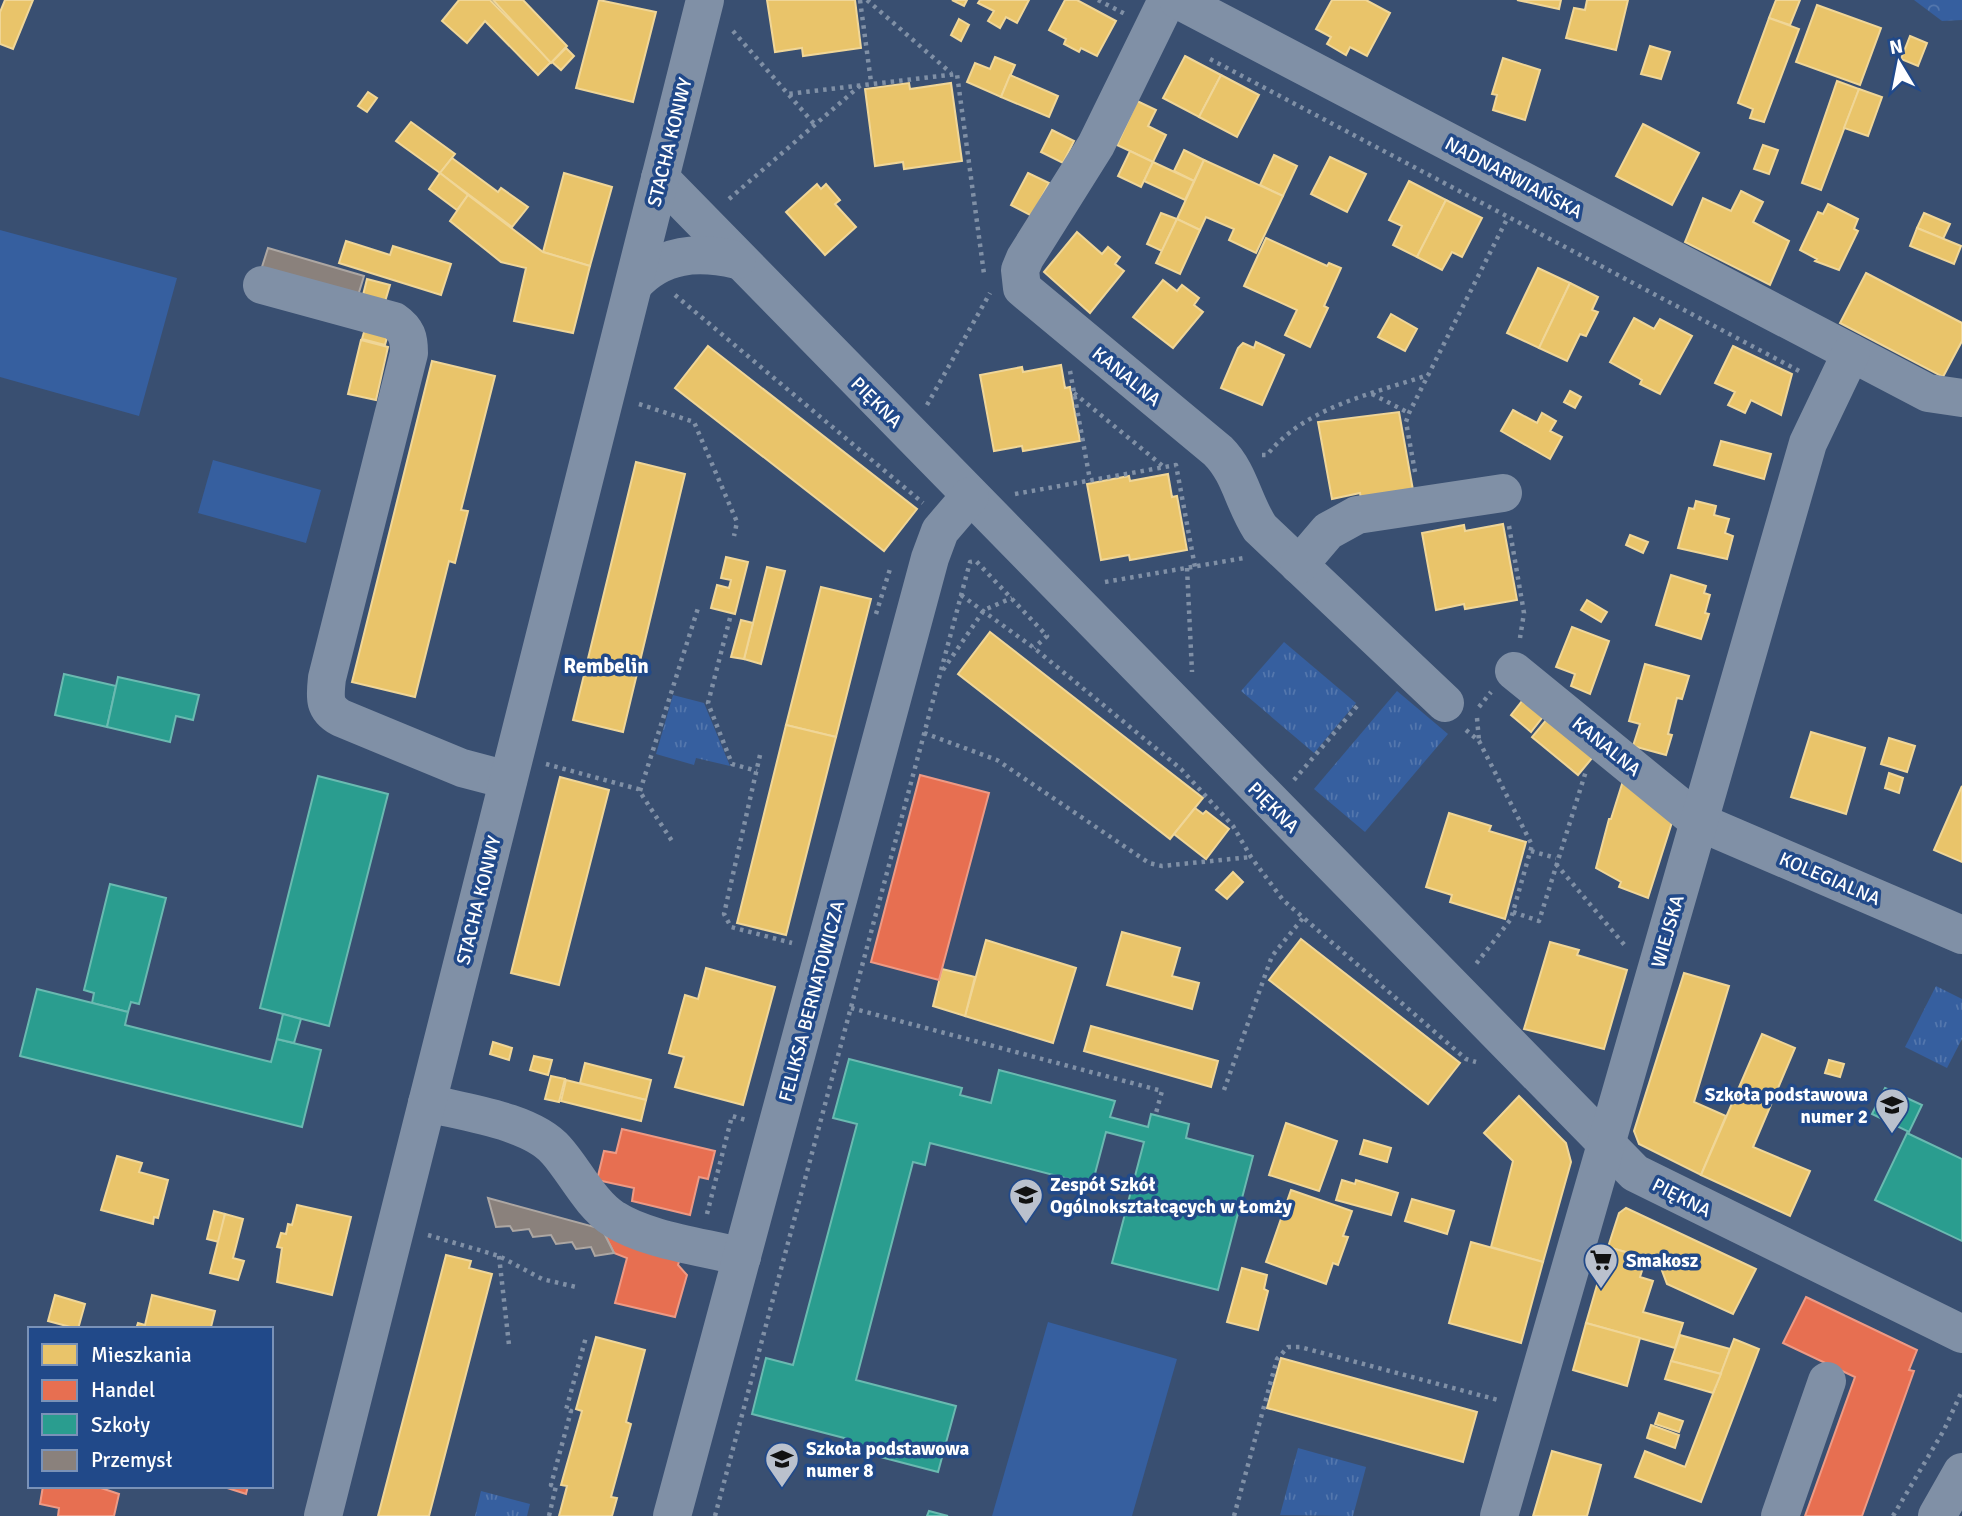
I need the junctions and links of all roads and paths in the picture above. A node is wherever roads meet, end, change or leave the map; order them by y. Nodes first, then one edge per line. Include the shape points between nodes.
1 (860, 0) edge
2 (867, 0) edge
3 (1098, 0) edge
4 (1178, 0) edge
5 (720, 10) edge
6 (1160, 14) edge
7 (732, 30) junction
8 (729, 42) dead end
9 (1202, 54) dead end
10 (952, 74) junction
11 (871, 83) junction
12 (862, 84) junction
13 (788, 94) junction
14 (815, 125) junction
15 (660, 178) junction
16 (727, 200) dead end
17 (1508, 217) junction
18 (737, 260) junction
19 (986, 278) dead end
20 (638, 279) junction
21 (262, 285) dead end
22 (993, 288) dead end
23 (1852, 353) junction
24 (1069, 369) dead end
25 (1803, 373) dead end
26 (1428, 375) junction
27 (1074, 392) junction
28 (1371, 394) junction
29 (1962, 398) edge
30 (638, 404) dead end
31 (1409, 413) junction
32 (921, 415) dead end
33 (1228, 461) junction
34 (1164, 467) junction
35 (1090, 480) junction
36 (1013, 494) dead end
37 (970, 496) junction
38 (1505, 503) joint
39 (1420, 505) junction
40 (940, 531) junction
41 (734, 536) dead end
42 (1271, 538) junction
43 (970, 562) junction
44 (1299, 565) junction
45 (1195, 567) junction
46 (1186, 568) junction
47 (1099, 583) dead end
48 (961, 595) junction
49 (1012, 598) junction
50 (699, 605) dead end
51 (984, 610) junction
52 (730, 618) dead end
53 (1034, 648) junction
54 (1514, 671) junction
55 (941, 673) junction
56 (1193, 682) dead end
57 (1358, 705) dead end
58 (1456, 716) joint
59 (925, 733) junction
60 (1479, 741) junction
61 (1606, 745) junction
62 (760, 755) dead end
63 (547, 764) dead end
64 (757, 771) junction
65 (508, 780) junction
66 (1287, 789) dead end
67 (640, 791) junction
68 (1699, 822) junction
69 (672, 841) dead end
70 (1531, 851) junction
71 (1251, 857) junction
72 (1556, 861) junction
73 (1513, 912) junction
74 (1303, 918) junction
75 (1962, 934) edge
76 (792, 943) dead end
77 (1638, 953) dead end
78 (1468, 974) dead end
79 (851, 1009) junction
80 (1487, 1065) dead end
81 (1224, 1090) dead end
82 (427, 1102) junction
83 (1156, 1113) dead end
84 (748, 1120) dead end
85 (1605, 1144) junction
86 (427, 1235) dead end
87 (699, 1246) junction
88 (499, 1255) junction
89 (742, 1257) junction
90 (576, 1287) dead end
91 (1962, 1334) edge
92 (586, 1337) dead end
93 (509, 1345) dead end
94 (1827, 1381) dead end
95 (1962, 1391) edge
96 (1510, 1403) dead end
97 (1962, 1472) edge
98 (323, 1516) edge
99 (549, 1516) edge
100 (673, 1516) edge
101 (715, 1516) edge
102 (1234, 1516) edge
103 (1499, 1516) edge
104 (1780, 1516) edge
105 (1893, 1516) edge
106 (1937, 1516) edge

1 - 11 path
2 - 10 path
3 - 6 path
4 - 23 street, NADNARWIAŃSKA
5 - 7 path
5 - 15 street, STACHA KONWY
6 - 33 street, KANALNA via 1096,145 1025,258 1020,270 1022,288
7 - 8 path
7 - 13 path
9 - 17 path
10 - 11 path
10 - 19 path via 957,74
11 - 12 path
12 - 13 path
12 - 14 path
13 - 14 path
14 - 16 path
15 - 18 street, PIĘKNA
15 - 20 street, STACHA KONWY
17 - 25 path
17 - 26 path
18 - 20 street via 703,254 678,256
18 - 37 street, PIĘKNA
20 - 40 path via 676,296 841,431 866,458 923,503 921,512
20 - 65 street, STACHA KONWY
21 - 65 street via 394,321 409,338 410,353 327,678 325,702 341,718 462,768
22 - 32 path
23 - 29 street, NADNARWIAŃSKA via 1928,393
23 - 68 street, WIEJSKA via 1808,443
24 - 27 path
26 - 28 path
26 - 31 path
27 - 34 path
27 - 35 path
28 - 31 path
28 - 33 path via 1308,419 1281,437 1267,455 1239,454
30 - 41 path via 694,422 737,522
31 - 39 path via 1406,422
33 - 42 street, KANALNA via 1255,519
34 - 35 path
34 - 45 path via 1176,465
35 - 36 path
37 - 40 street, FELIKSA BERNATOWICZA
37 - 85 street, PIĘKNA
38 - 39 street
38 - 54 path via 1524,612
39 - 44 street via 1342,521
40 - 43 path
40 - 89 street, FELIKSA BERNATOWICZA
42 - 44 street, KANALNA
42 - 45 path via 1237,561
43 - 48 path
43 - 49 path via 976,561
44 - 58 street, KANALNA
45 - 46 path
46 - 47 path
46 - 56 path
48 - 51 path
48 - 55 path
49 - 51 path
49 - 53 path via 1047,636
50 - 67 path
51 - 53 path
51 - 55 path
52 - 64 path via 708,703 732,764
53 - 71 path via 1181,769 1233,826
54 - 60 path via 1476,711
54 - 61 street, KANALNA
55 - 59 path
57 - 66 path
58 - 60 path
59 - 71 path via 997,760 1149,863 1162,866
59 - 79 path
60 - 70 path via 1530,838
61 - 68 street, KANALNA
61 - 72 path via 1582,776
62 - 64 path
63 - 67 path
64 - 76 path via 724,914 731,927
65 - 82 street, STACHA KONWY
67 - 69 path
68 - 75 street, KOLEGIALNA
68 - 85 street, WIEJSKA
70 - 72 path
70 - 73 path
71 - 74 path via 1283,900
72 - 73 path via 1539,921
72 - 77 path via 1628,949
73 - 78 path via 1502,934
74 - 80 path via 1466,1059
74 - 81 path via 1272,956
79 - 83 path via 1162,1091
79 - 101 path
82 - 87 street via 536,1135 554,1147 613,1219
82 - 98 street, STACHA KONWY
84 - 87 path via 732,1116
85 - 91 street, PIĘKNA via 1650,1182
85 - 103 street, WIEJSKA
86 - 88 path
87 - 89 street
88 - 90 path via 542,1279
88 - 93 path
89 - 100 street, FELIKSA BERNATOWICZA
92 - 99 path via 566,1410 571,1411 551,1485 556,1486
94 - 104 street
95 - 105 path
96 - 102 path via 1288,1347 1277,1359
97 - 106 street

